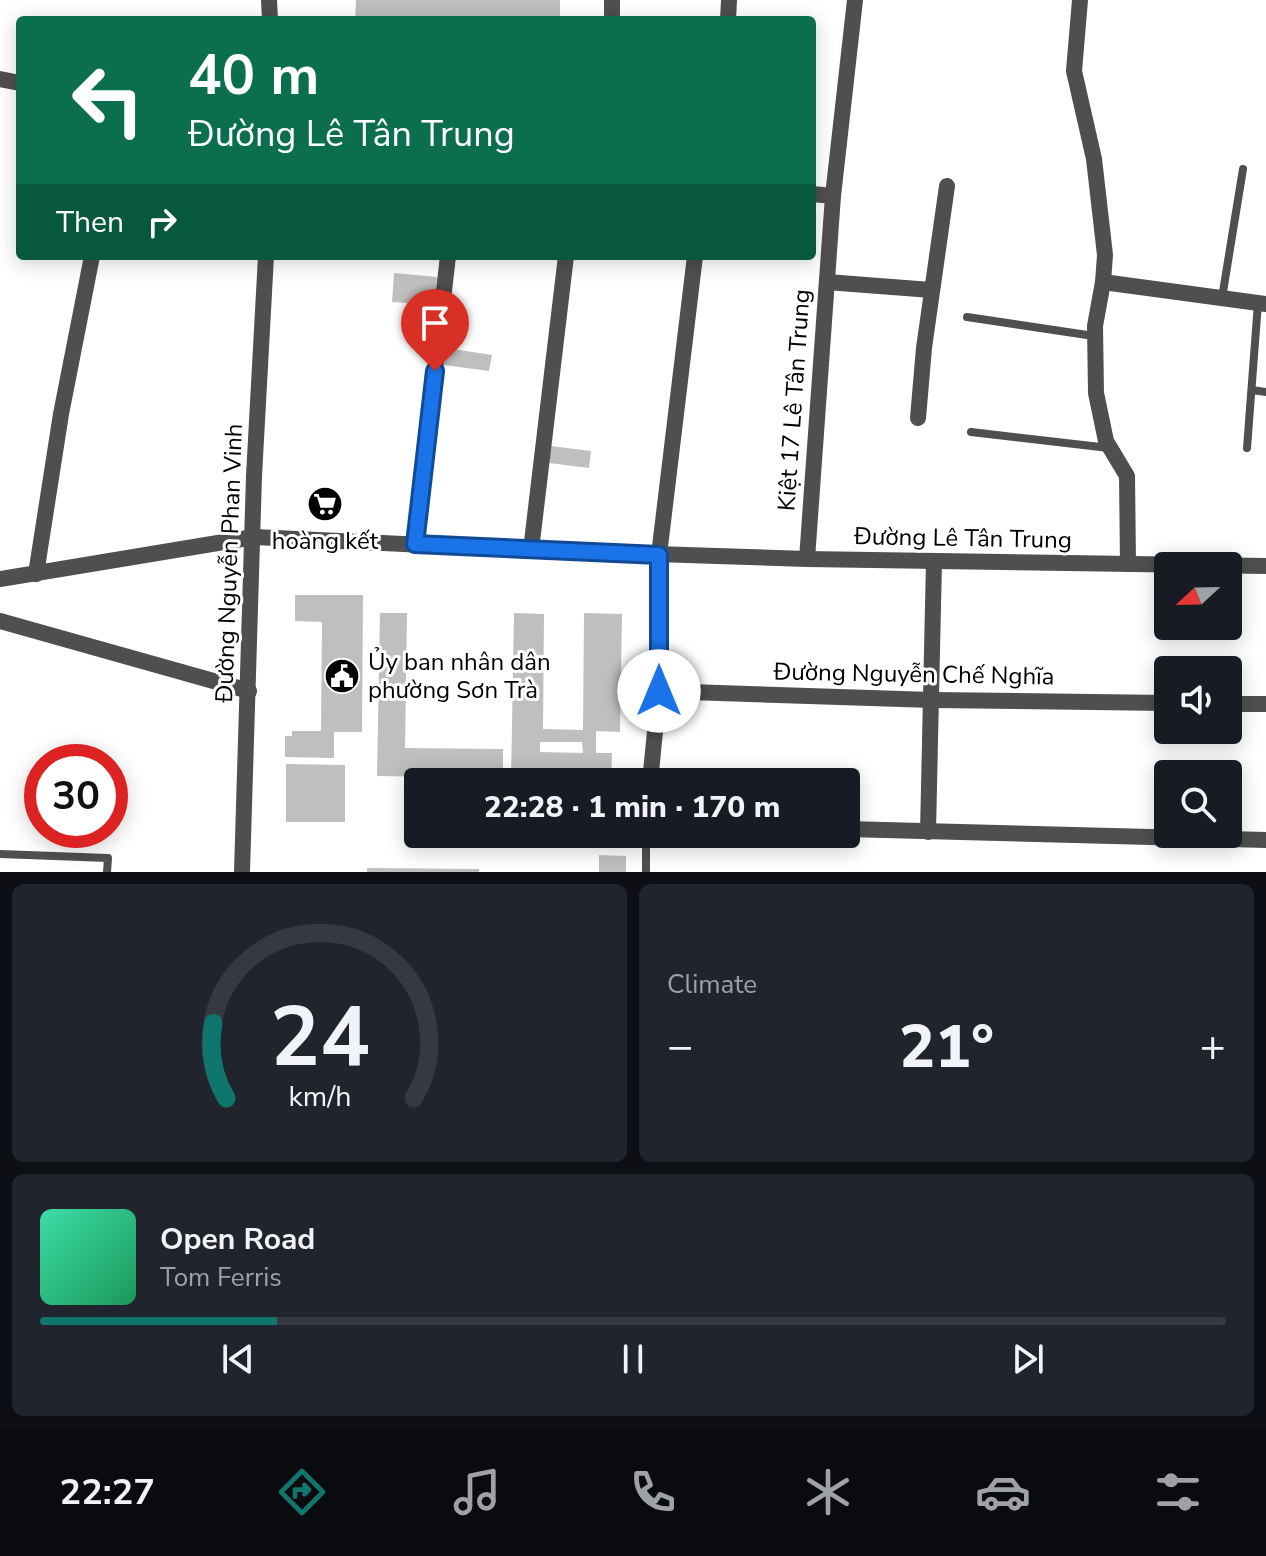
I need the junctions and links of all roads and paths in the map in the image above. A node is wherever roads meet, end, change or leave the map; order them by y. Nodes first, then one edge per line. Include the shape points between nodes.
1 (855, 0) edge
2 (1080, 0) edge
3 (1243, 169) dead end
4 (947, 186) dead end
5 (816, 194) edge
6 (833, 196) junction
7 (91, 260) edge
8 (266, 260) edge
9 (448, 260) edge
10 (566, 260) edge
11 (695, 260) edge
12 (827, 282) junction
13 (1103, 282) junction
14 (931, 290) junction
15 (1222, 299) junction
16 (1262, 304) edge
17 (967, 317) dead end
18 (1095, 336) junction
19 (1252, 390) junction
20 (1266, 392) edge
21 (918, 418) dead end
22 (971, 432) dead end
23 (1110, 448) junction
24 (1247, 448) dead end
25 (254, 537) junction
26 (415, 544) junction
27 (531, 550) junction
28 (659, 555) junction
29 (807, 559) junction
30 (934, 561) junction
31 (1128, 564) junction
32 (1266, 566) edge
33 (36, 574) junction
34 (0, 579) edge
35 (0, 621) edge
36 (249, 691) junction
37 (659, 691) junction
38 (932, 700) junction
39 (1154, 703) edge
40 (1242, 704) edge
41 (1266, 704) edge
42 (651, 768) edge
43 (860, 830) edge
44 (928, 832) junction
45 (1266, 840) edge
46 (646, 848) edge
47 (0, 854) edge
48 (107, 872) edge
49 (242, 872) edge
50 (646, 872) edge

1 - 6 street, Kiệt 17 Lê Tân Trung
2 - 13 street via 1074,71 1098,185
3 - 15 lane
4 - 14 street
5 - 6 street
6 - 12 street, Kiệt 17 Lê Tân Trung
7 - 33 street
8 - 25 street, Đường Nguyễn Phan Vinh
9 - 26 street
10 - 27 street
11 - 28 street
12 - 14 street
12 - 29 street, Kiệt 17 Lê Tân Trung
13 - 15 street
13 - 18 street
14 - 21 street
15 - 16 street
16 - 19 lane
17 - 18 lane
18 - 23 street via 1096,393
19 - 20 lane
19 - 24 lane
22 - 23 lane
23 - 31 street via 1127,476
25 - 26 street, Đường Lê Tân Trung
25 - 33 street, Đường Lê Tân Trung
25 - 36 street, Đường Nguyễn Phan Vinh
26 - 27 street, Đường Lê Tân Trung
27 - 28 street, Đường Lê Tân Trung
28 - 29 street, Đường Lê Tân Trung
28 - 37 street
29 - 30 street, Đường Lê Tân Trung
30 - 31 street, Đường Lê Tân Trung
30 - 38 street
31 - 32 street, Đường Lê Tân Trung
33 - 34 street, Đường Lê Tân Trung
35 - 36 street
36 - 49 street, Đường Nguyễn Phan Vinh
37 - 38 street, Đường Nguyễn Chế Nghĩa
37 - 42 street
38 - 39 street, Đường Nguyễn Chế Nghĩa
38 - 44 street
40 - 41 street
43 - 44 street
44 - 45 street
46 - 50 lane
47 - 48 lane via 108,858

